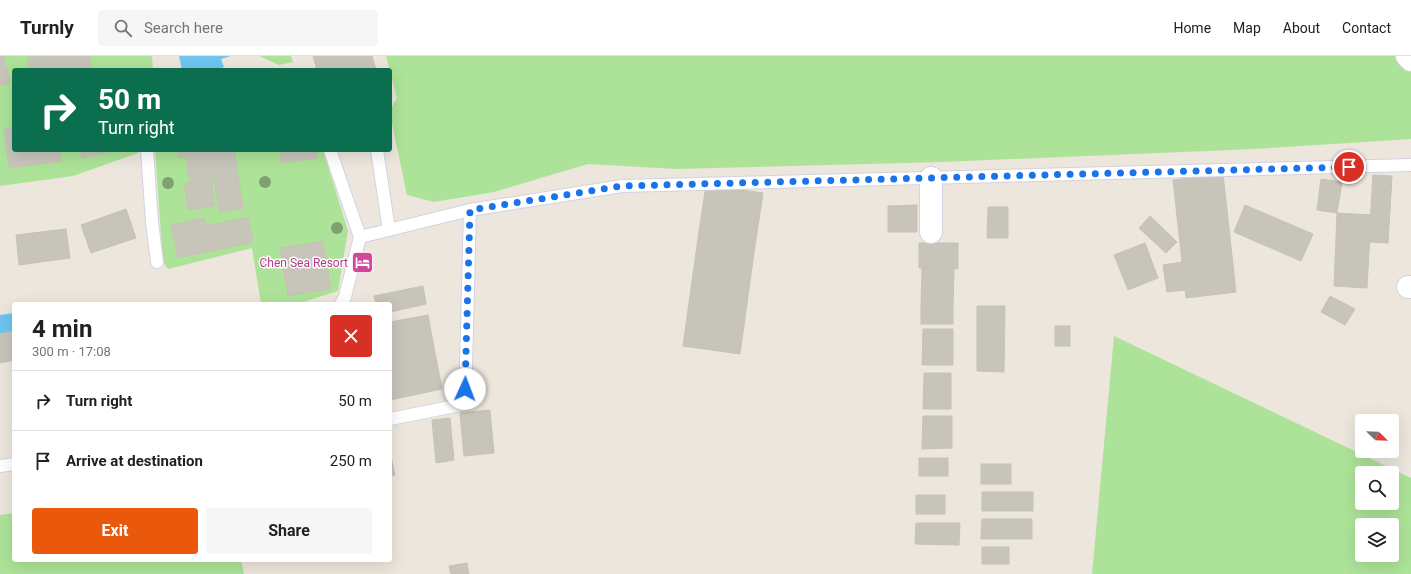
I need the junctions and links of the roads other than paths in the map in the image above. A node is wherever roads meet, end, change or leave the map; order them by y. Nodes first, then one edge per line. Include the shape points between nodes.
1 (1407, 56) edge
2 (1411, 60) edge
3 (147, 152) edge
4 (331, 152) edge
5 (377, 152) edge
6 (1411, 165) edge
7 (931, 178) junction
8 (470, 210) junction
9 (389, 230) junction
10 (931, 232) dead end
11 (360, 237) junction
12 (157, 262) dead end
13 (342, 302) edge
14 (392, 419) edge
15 (12, 464) edge
16 (0, 466) edge

1 - 2 street
3 - 12 lane
4 - 11 lane
5 - 9 lane
6 - 7 lane
7 - 8 lane via 622,186
7 - 10 street
8 - 9 lane
8 - 14 lane via 465,404
9 - 11 lane
11 - 13 lane
15 - 16 lane

